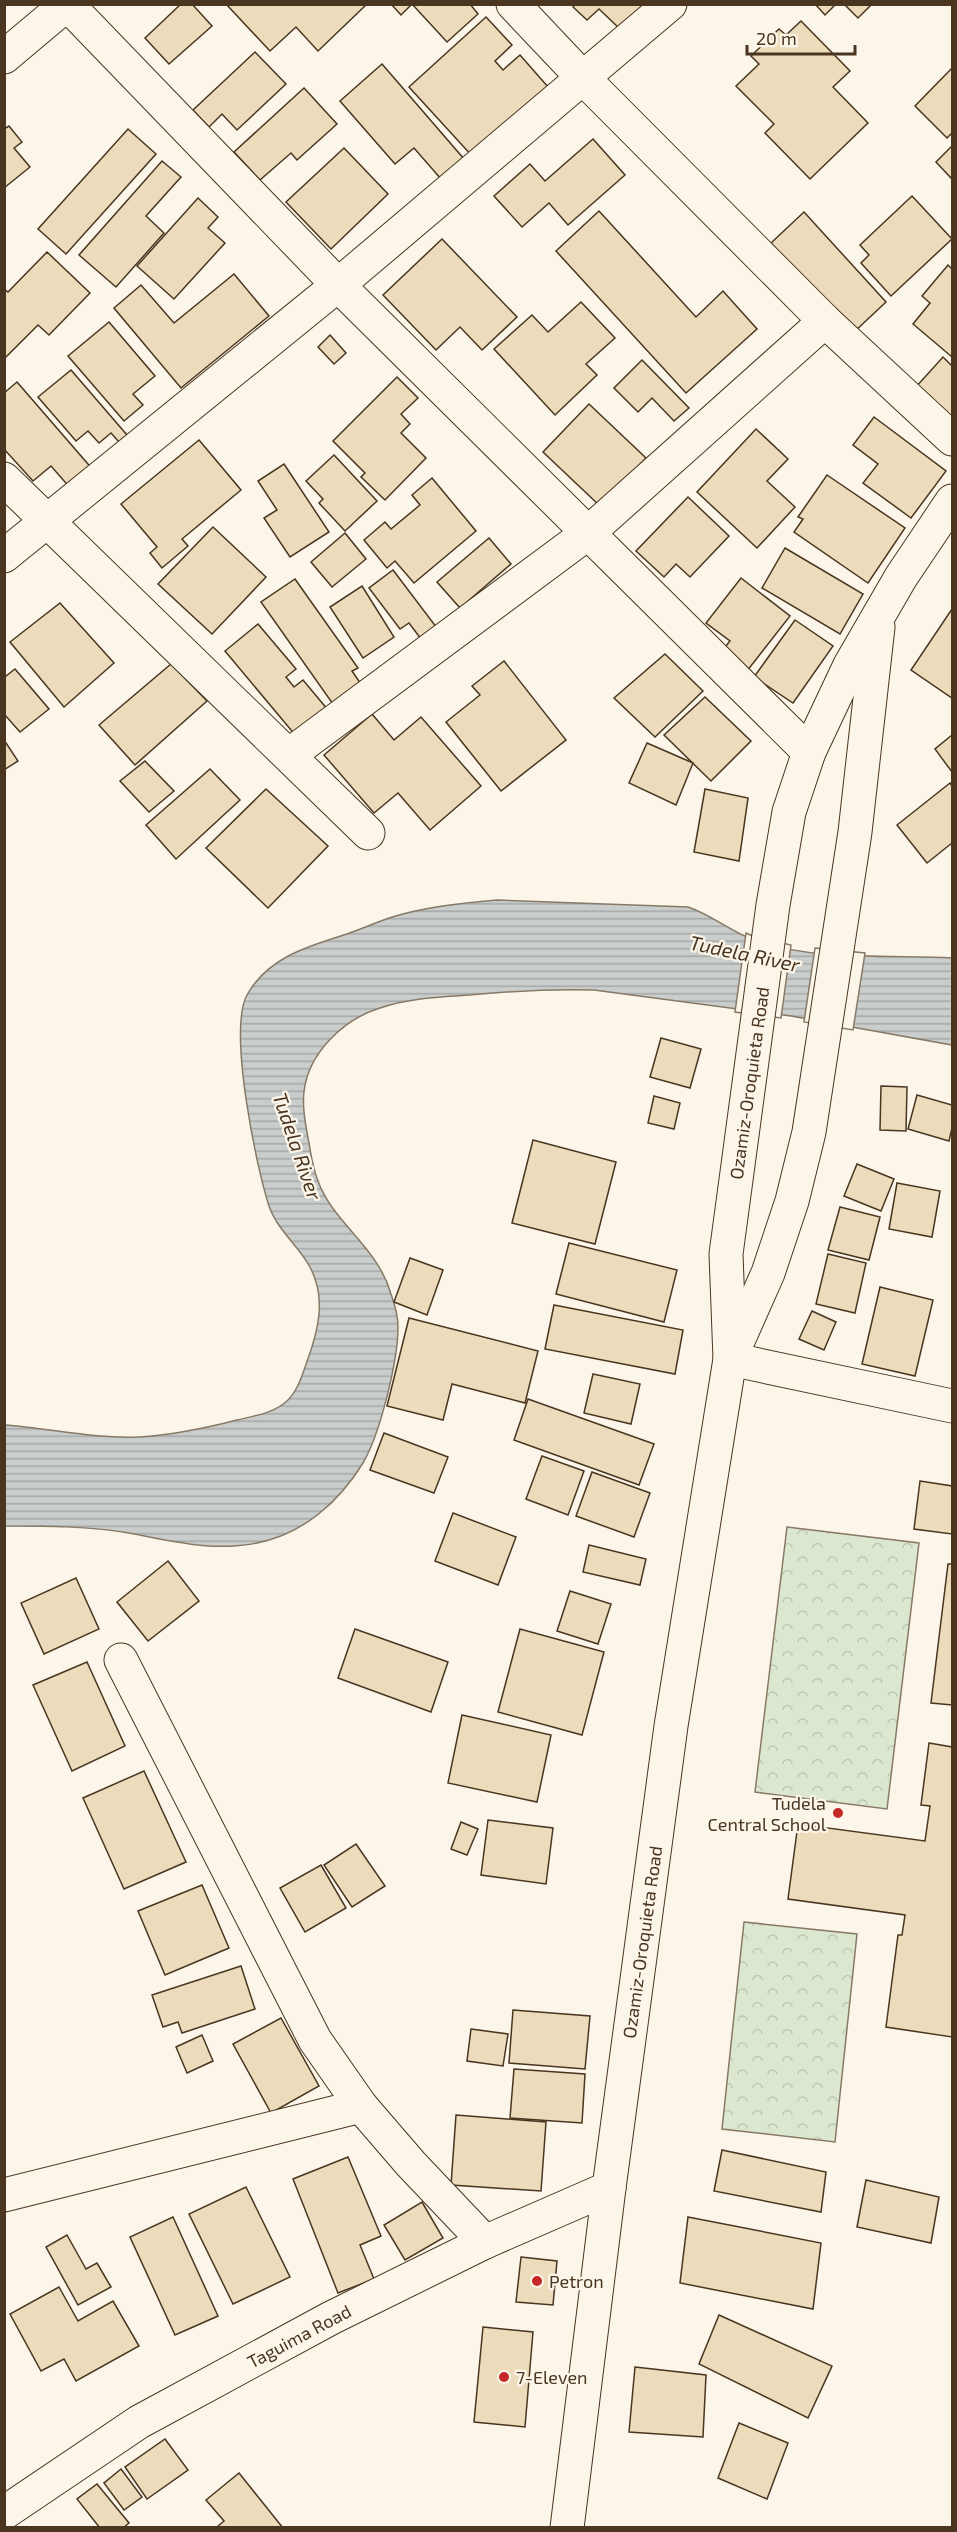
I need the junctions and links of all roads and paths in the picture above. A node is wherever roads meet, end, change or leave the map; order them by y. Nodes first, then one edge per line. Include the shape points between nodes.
1 (67, 4) edge
2 (513, 4) edge
3 (670, 4) edge
4 (4, 57) edge
5 (583, 78) junction
6 (338, 285) junction
7 (825, 321) junction
8 (952, 439) edge
9 (4, 479) edge
10 (952, 501) edge
11 (47, 522) junction
12 (588, 533) junction
13 (4, 556) edge
14 (879, 613) junction
15 (809, 752) junction
16 (289, 755) junction
17 (368, 833) dead end
18 (730, 1359) junction
19 (952, 1406) edge
20 (121, 1660) dead end
21 (361, 2106) junction
22 (609, 2188) junction
23 (4, 2194) edge
24 (484, 2242) junction
25 (4, 2513) edge
26 (567, 2528) edge

1 - 4 main road
1 - 6 main road
2 - 5 main road
3 - 5 main road
5 - 6 main road
5 - 7 main road
6 - 11 main road
6 - 12 main road
7 - 8 main road
7 - 12 main road
9 - 11 main road
10 - 14 main road, Ozamiz-Oroquieta Road
11 - 13 main road
11 - 16 main road
12 - 15 main road
12 - 16 main road
14 - 15 main road, Ozamiz-Oroquieta Road
14 - 18 main road, Ozamiz-Oroquieta Road via 845,900 809,1132 768,1273
15 - 18 main road, Ozamiz-Oroquieta Road via 789,812 773,905 726,1254
16 - 17 main road
18 - 19 main road
18 - 22 main road, Ozamiz-Oroquieta Road via 671,1726
20 - 21 main road via 315,2040
21 - 23 main road
21 - 24 main road
22 - 24 main road, Taguima Road
22 - 26 main road, Ozamiz-Oroquieta Road
24 - 25 main road, Taguima Road via 330,2318 139,2422

